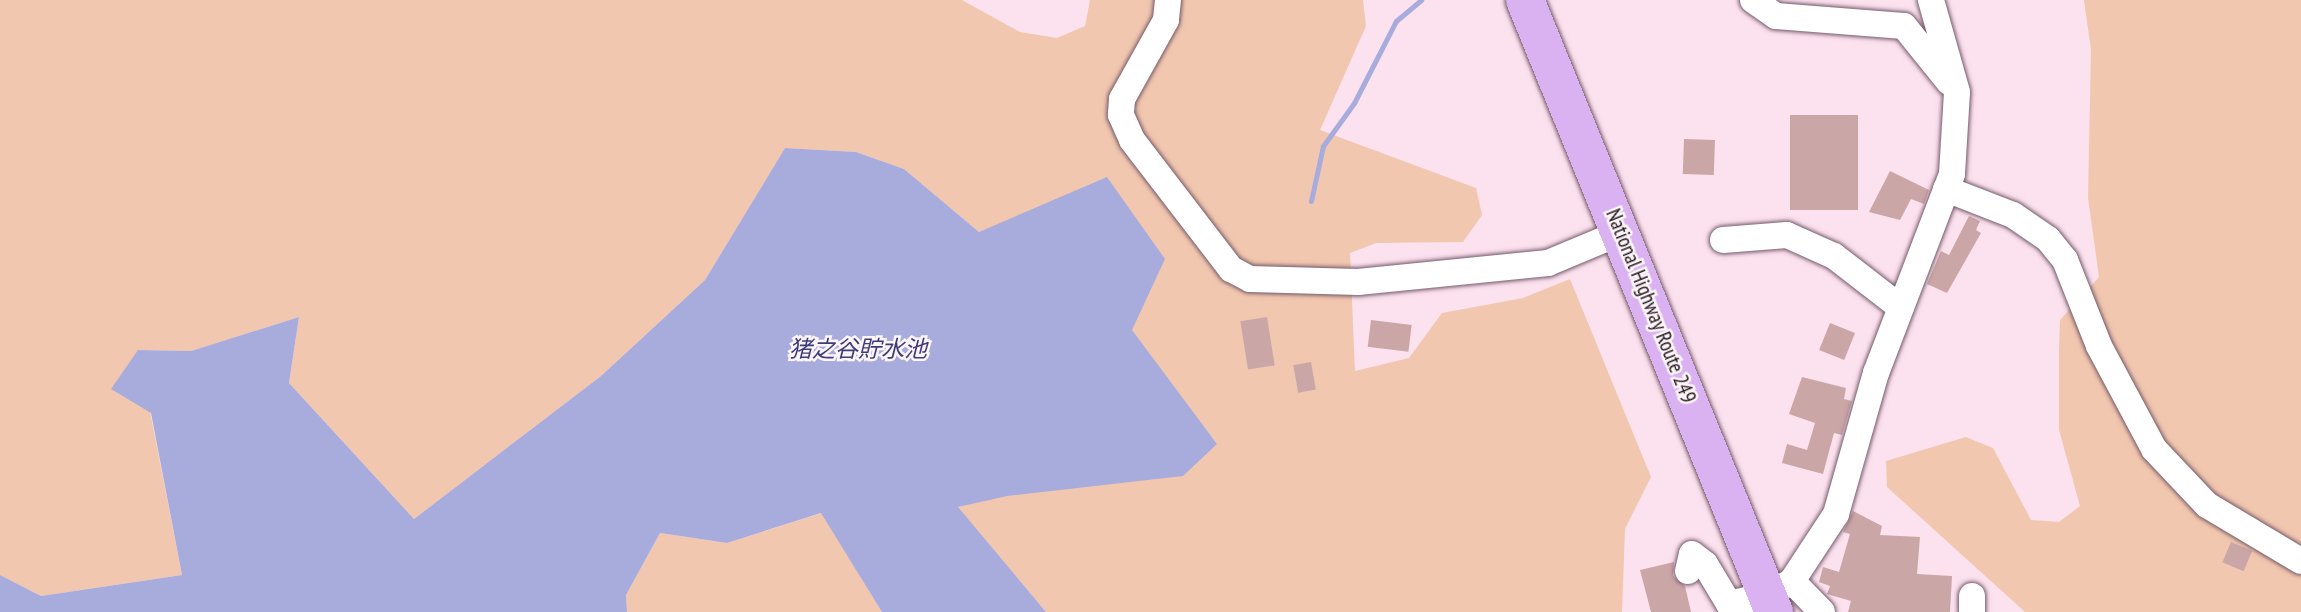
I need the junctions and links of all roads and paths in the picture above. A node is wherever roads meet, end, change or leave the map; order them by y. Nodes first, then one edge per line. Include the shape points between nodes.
1 (1168, 0) edge
2 (1525, 0) edge
3 (1753, 0) edge
4 (1931, 0) edge
5 (1957, 92) junction
6 (1946, 189) junction
7 (1622, 232) junction
8 (1723, 240) dead end
9 (1899, 307) junction
10 (2301, 561) edge
11 (1688, 571) dead end
12 (1778, 596) edge
13 (1822, 612) edge

1 - 7 street via 1166,20 1122,99 1121,115 1132,140 1231,269 1250,279 1358,282 1549,263
2 - 7 highway, National Highway Route 249
3 - 5 street via 1776,16 1904,26
4 - 5 street
5 - 6 street via 1955,150
6 - 9 street
6 - 10 street via 2013,215 2048,239 2065,260 2099,346 2166,465 2207,505
7 - 12 highway, National Highway Route 249
8 - 9 street via 1787,235 1834,256
9 - 12 street via 1836,514
11 - 12 street via 1692,554 1705,564 1729,604
12 - 13 street

